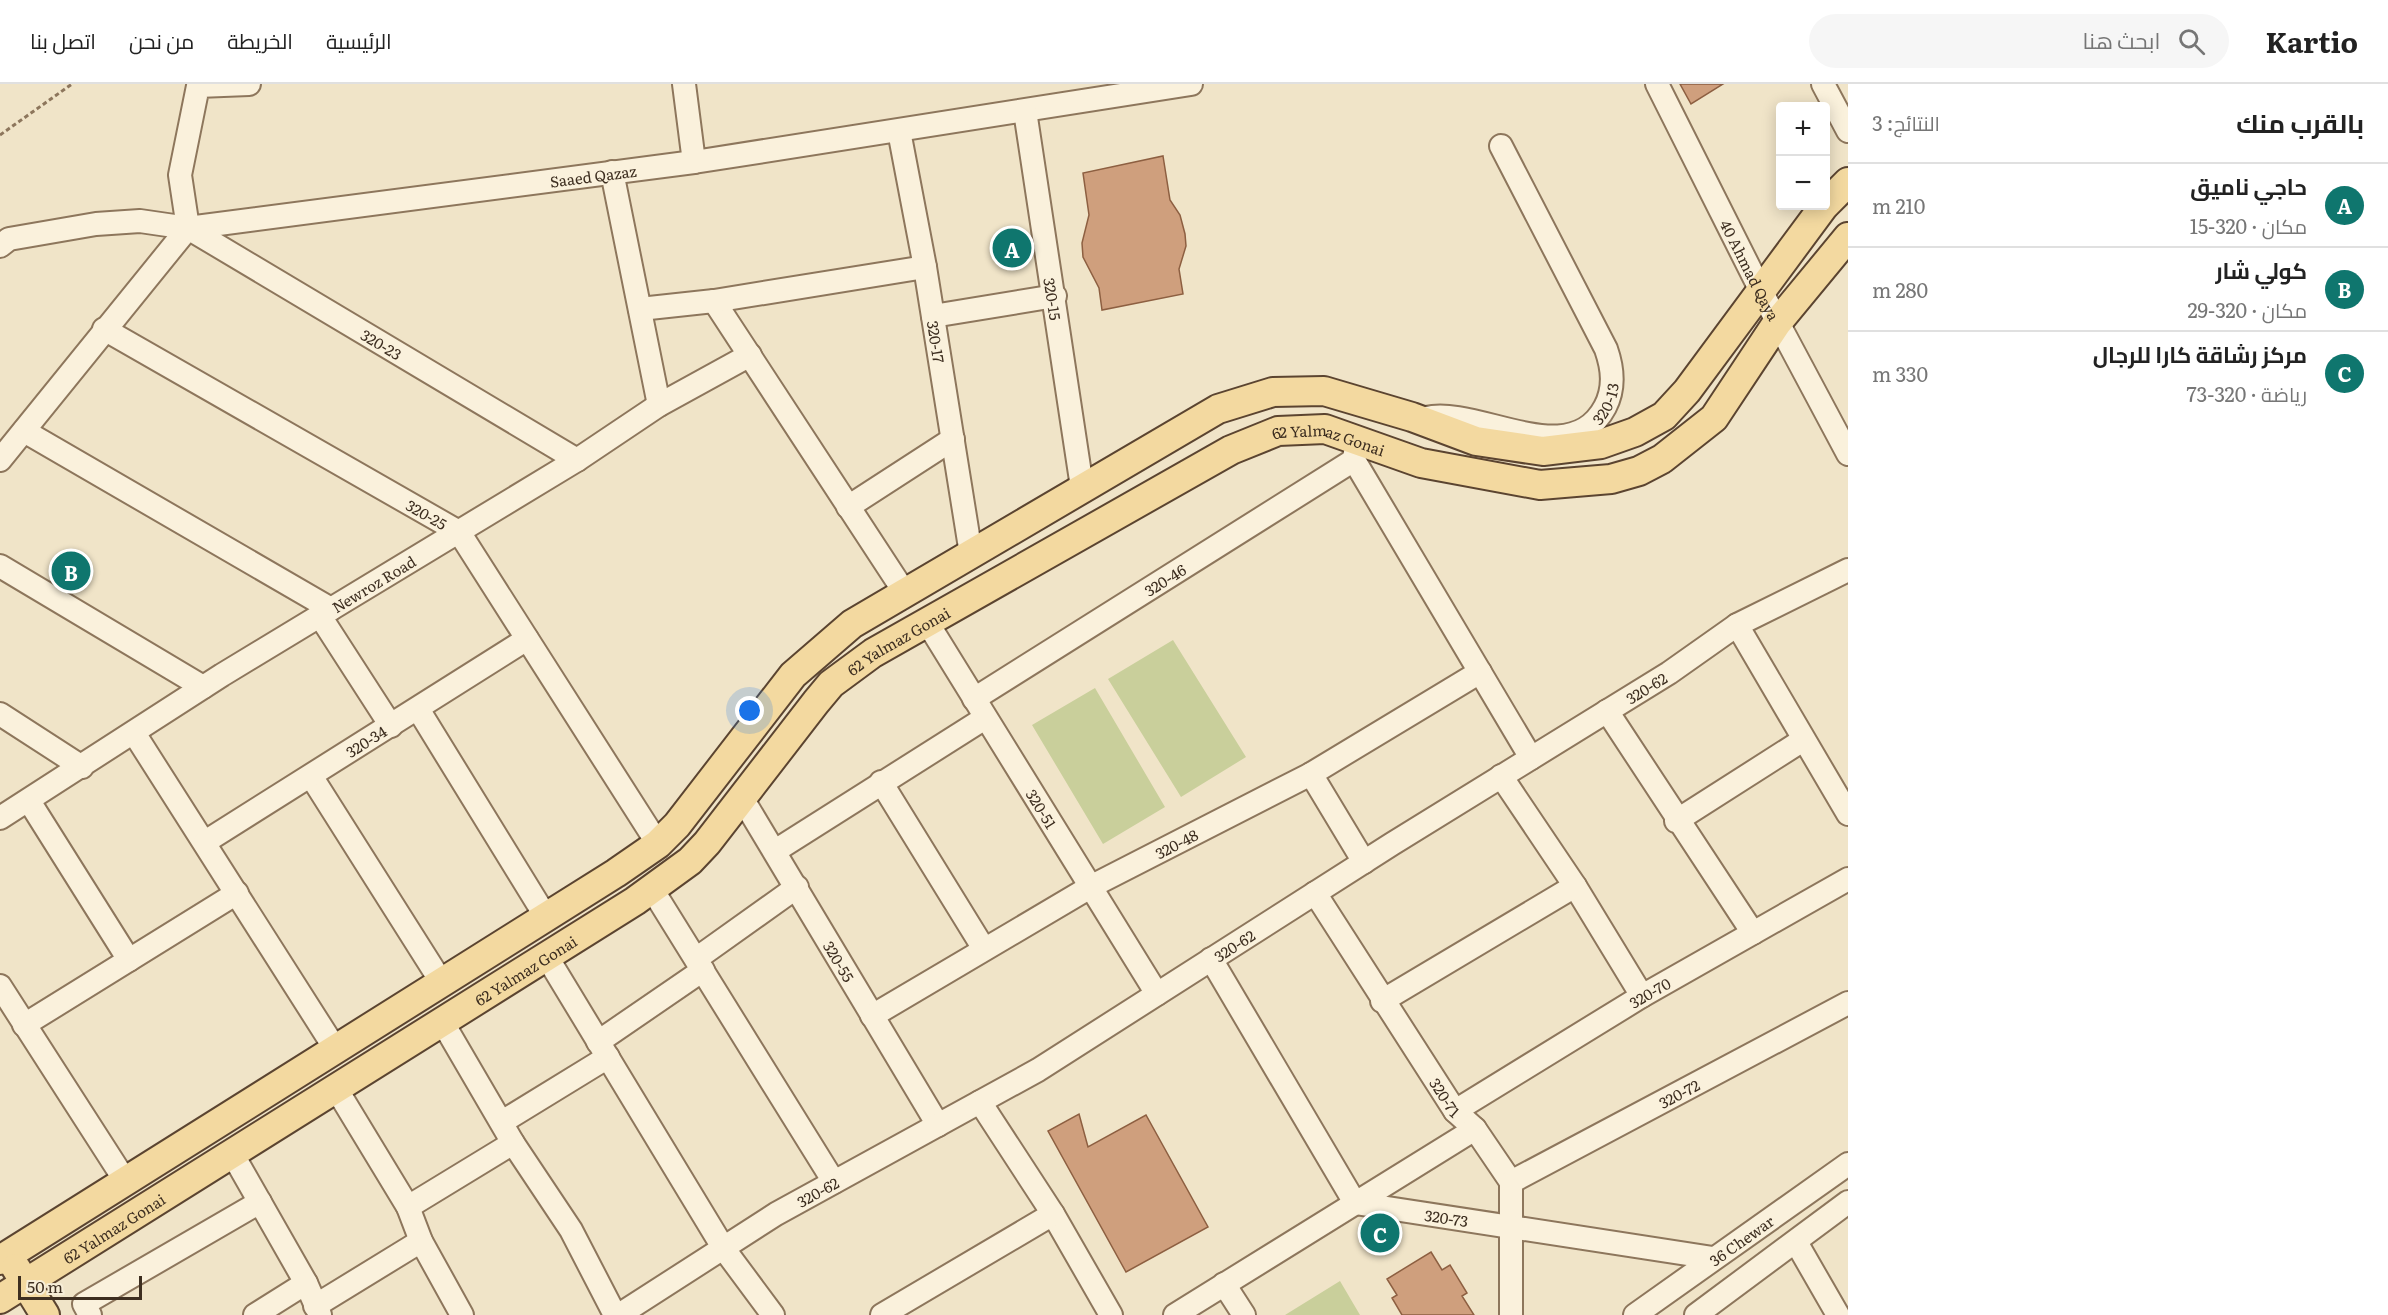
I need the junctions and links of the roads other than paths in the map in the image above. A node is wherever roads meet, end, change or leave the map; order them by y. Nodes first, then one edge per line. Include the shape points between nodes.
1 (249, 84) edge
2 (684, 84) edge
3 (1191, 84) edge
4 (1657, 84) edge
5 (1823, 84) edge
6 (198, 85) edge
7 (1025, 111) junction
8 (899, 131) junction
9 (1848, 131) edge
10 (1501, 146) dead end
11 (694, 162) junction
12 (612, 172) junction
13 (1848, 182) edge
14 (1830, 200) edge
15 (1821, 210) edge
16 (188, 228) junction
17 (1848, 237) edge
18 (0, 246) edge
19 (925, 267) junction
20 (1760, 290) junction
21 (1055, 296) junction
22 (714, 301) junction
23 (640, 309) junction
24 (933, 316) junction
25 (1778, 323) junction
26 (104, 329) junction
27 (750, 355) junction
28 (659, 405) junction
29 (1412, 417) junction
30 (24, 431) junction
31 (953, 439) junction
32 (1356, 449) junction
33 (1848, 454) edge
34 (0, 460) edge
35 (577, 460) junction
36 (1082, 487) junction
37 (848, 507) junction
38 (459, 532) junction
39 (971, 555) junction
40 (0, 566) edge
41 (1848, 570) edge
42 (905, 593) junction
43 (325, 613) junction
44 (927, 622) junction
45 (1737, 626) junction
46 (526, 639) junction
47 (1480, 672) junction
48 (203, 687) junction
49 (979, 708) junction
50 (418, 709) junction
51 (1607, 711) junction
52 (0, 714) edge
53 (391, 726) junction
54 (134, 733) junction
55 (748, 733) junction
56 (1803, 740) junction
57 (776, 753) junction
58 (1531, 758) junction
59 (82, 767) junction
60 (1311, 774) junction
61 (311, 776) junction
62 (1502, 776) junction
63 (881, 782) junction
64 (742, 798) junction
65 (29, 801) junction
66 (1848, 814) edge
67 (0, 818) edge
68 (1676, 821) junction
69 (205, 842) junction
70 (658, 844) junction
71 (775, 851) junction
72 (1364, 862) junction
73 (1848, 879) edge
74 (1092, 886) junction
75 (1575, 886) junction
76 (797, 887) junction
77 (652, 889) junction
78 (237, 893) junction
79 (1315, 893) junction
80 (546, 917) junction
81 (1753, 933) junction
82 (984, 949) junction
83 (547, 957) junction
84 (129, 960) junction
85 (1211, 960) junction
86 (699, 965) junction
87 (442, 983) junction
88 (0, 986) edge
89 (1157, 994) junction
90 (1642, 996) junction
91 (1382, 1001) junction
92 (1848, 1003) edge
93 (872, 1016) junction
94 (443, 1023) junction
95 (24, 1025) junction
96 (336, 1050) junction
97 (603, 1050) junction
98 (337, 1090) junction
99 (980, 1102) junction
100 (1455, 1111) junction
101 (502, 1122) junction
102 (938, 1125) junction
103 (1475, 1129) junction
104 (513, 1143) junction
105 (233, 1155) junction
106 (1848, 1164) edge
107 (126, 1182) junction
108 (834, 1182) junction
109 (1511, 1182) junction
110 (260, 1202) junction
111 (1848, 1202) edge
112 (1355, 1203) junction
113 (408, 1207) junction
114 (1053, 1214) junction
115 (1512, 1226) junction
116 (421, 1241) junction
117 (1796, 1242) junction
118 (724, 1249) junction
119 (3, 1251) edge
120 (1713, 1257) junction
121 (306, 1283) junction
122 (25, 1284) junction
123 (1224, 1284) junction
124 (0, 1301) edge
125 (87, 1310) edge
126 (318, 1311) edge
127 (8, 1315) edge
128 (45, 1315) edge
129 (255, 1315) edge
130 (462, 1315) edge
131 (617, 1315) edge
132 (773, 1315) edge
133 (882, 1315) edge
134 (1111, 1315) edge
135 (1174, 1315) edge
136 (1244, 1315) edge
137 (1511, 1315) edge
138 (1635, 1315) edge
139 (1696, 1315) edge
140 (1838, 1315) edge

1 - 6 street
2 - 11 street
3 - 7 street, Saaed Qazaz
4 - 20 street, 40 Ahmad Qaya
5 - 9 street
6 - 16 street via 180,175
7 - 8 street, Saaed Qazaz
7 - 21 street, 320-15
8 - 11 street, Saaed Qazaz
8 - 19 street, 320-17
10 - 29 street, 320-13 via 1606,349 1612,375 1608,401 1587,428 1568,435 1500,429 1452,417
11 - 12 street, Saaed Qazaz
12 - 16 street, Saaed Qazaz
12 - 23 street
13 - 14 main road
15 - 20 main road
16 - 18 street via 140,221 96,224 9,239
16 - 26 street
16 - 35 street, 320-23
17 - 25 main road, 62 Yalmaz Gonai
19 - 22 street
19 - 24 street, 320-17
20 - 25 street, 40 Ahmad Qaya
20 - 29 main road via 1687,391 1664,416 1635,432 1600,444 1543,451 1476,441
21 - 24 street
21 - 36 street, 320-15
22 - 23 street
22 - 27 street
23 - 28 street
24 - 31 street, 320-17
25 - 32 main road, 62 Yalmaz Gonai via 1714,418 1662,459 1639,471 1611,479 1540,486
25 - 33 street, 40 Ahmad Qaya
26 - 30 street
26 - 38 street, 320-25
27 - 28 street, Newroz Road
27 - 37 street
28 - 35 street, Newroz Road
29 - 36 main road via 1324,391 1273,392 1218,409
30 - 34 street
30 - 43 street
31 - 37 street
31 - 39 street, 320-17
32 - 44 main road, 62 Yalmaz Gonai via 1325,429 1278,431 1247,443
32 - 47 street
32 - 49 street, 320-46
35 - 38 street, Newroz Road
36 - 39 main road
37 - 42 street
38 - 43 street, Newroz Road
38 - 46 street, 320-25
39 - 42 main road
40 - 48 street
41 - 45 street, 320-62
42 - 55 main road via 852,624 793,675
43 - 48 street, Newroz Road
43 - 53 street
44 - 49 street, 320-51
44 - 57 main road, 62 Yalmaz Gonai via 831,684
45 - 51 street, 320-62
45 - 56 street
46 - 50 street, 320-34
46 - 70 street, 320-25
47 - 58 street
47 - 60 street, 320-48
48 - 54 street, Newroz Road
49 - 63 street, 320-46
49 - 74 street, 320-51
50 - 53 street, 320-34
50 - 80 street
51 - 58 street, 320-62
51 - 68 street
52 - 59 street
53 - 61 street, 320-34
54 - 59 street, Newroz Road
54 - 69 street
55 - 57 main road
55 - 70 main road
56 - 66 street
56 - 68 street
57 - 64 main road, 62 Yalmaz Gonai
58 - 62 street, 320-62
59 - 65 street, Newroz Road
60 - 72 street
60 - 74 street, 320-48
61 - 69 street, 320-34
61 - 87 street
62 - 72 street, 320-62
62 - 75 street
63 - 71 street, 320-46
63 - 82 street
64 - 71 street, 320-55
64 - 77 main road, 62 Yalmaz Gonai via 690,861
65 - 67 street, Newroz Road
65 - 84 street
68 - 81 street
69 - 78 street
70 - 80 main road
71 - 76 street, 320-55
72 - 79 street, 320-62
73 - 81 street, 320-70
74 - 82 street, 320-48
74 - 89 street, 320-51
75 - 90 street
75 - 91 street
76 - 86 street
76 - 93 street, 320-55
77 - 83 main road, 62 Yalmaz Gonai
77 - 86 street
78 - 84 street
78 - 96 street
79 - 85 street, 320-62
79 - 91 street, 320-71
80 - 87 main road
81 - 90 street, 320-70
82 - 93 street, 320-48
83 - 94 main road, 62 Yalmaz Gonai
83 - 97 street
84 - 95 street
85 - 89 street, 320-62
85 - 112 street
86 - 97 street
86 - 108 street
87 - 96 main road
88 - 95 street
89 - 99 street, 320-62
90 - 100 street, 320-70
91 - 100 street, 320-71
92 - 109 street, 320-72
93 - 102 street, 320-55
94 - 98 main road, 62 Yalmaz Gonai
94 - 101 street
95 - 107 street
96 - 107 main road
97 - 101 street
97 - 118 street
98 - 105 main road, 62 Yalmaz Gonai
98 - 113 street
99 - 102 street, 320-62
99 - 114 street
100 - 103 street, 320-71
101 - 104 street
102 - 108 street, 320-62
103 - 109 street, 320-71
103 - 112 street
104 - 113 street
104 - 131 street via 571,1230
105 - 110 street
105 - 122 main road, 62 Yalmaz Gonai
106 - 120 street, 36 Chewar
107 - 119 main road
108 - 118 street, 320-62
109 - 115 street
110 - 121 street
110 - 125 street
111 - 117 street
112 - 115 street, 320-73
112 - 123 street
113 - 116 street
114 - 133 street
114 - 134 street
115 - 120 street, 320-73
115 - 137 street
116 - 126 street
116 - 130 street
117 - 139 street
117 - 140 street
118 - 131 street, 320-62
118 - 132 street
119 - 122 main road
120 - 138 street, 36 Chewar
121 - 126 street
121 - 129 street
122 - 124 main road, 62 Yalmaz Gonai
122 - 128 main road
123 - 135 street
123 - 136 street
124 - 127 main road

